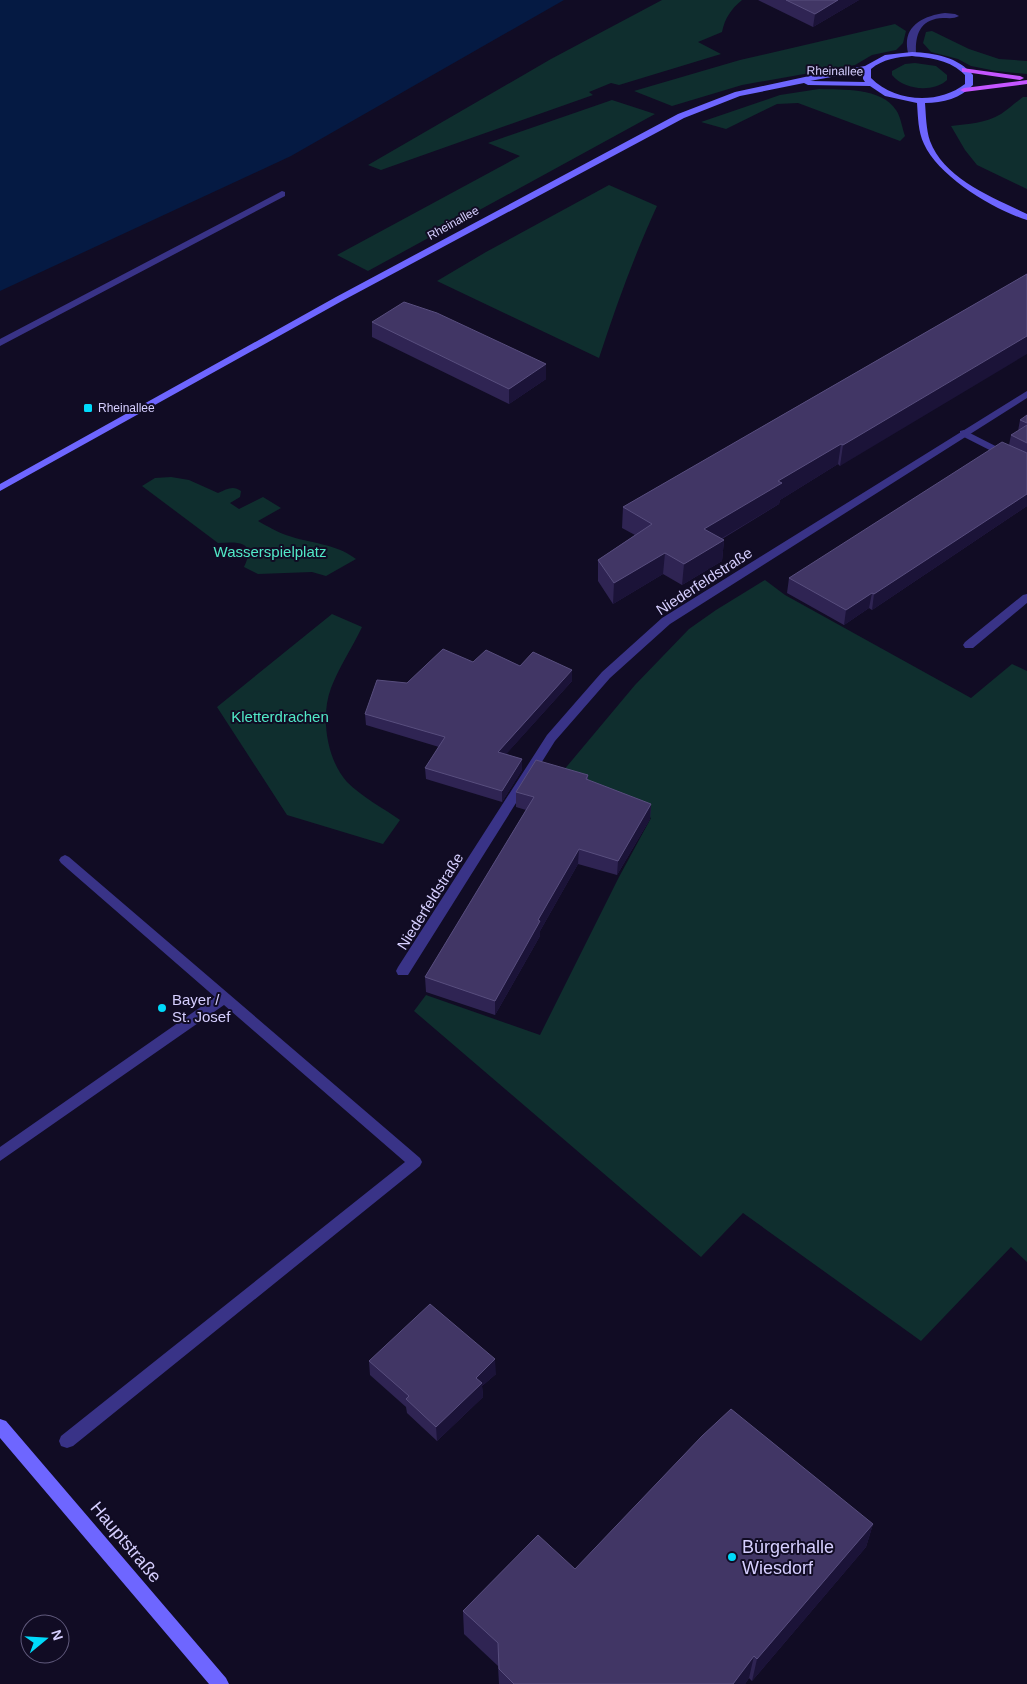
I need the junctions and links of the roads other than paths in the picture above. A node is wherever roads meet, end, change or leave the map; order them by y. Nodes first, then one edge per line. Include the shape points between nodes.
1 (955, 16) dead end
2 (912, 54) junction
3 (867, 68) junction
4 (965, 70) junction
5 (1027, 80) edge
6 (798, 82) junction
7 (871, 84) junction
8 (964, 90) junction
9 (921, 100) junction
10 (282, 194) dead end
11 (1027, 217) edge
12 (0, 343) edge
13 (1027, 394) edge
14 (964, 433) junction
15 (1027, 466) edge
16 (0, 488) edge
17 (1027, 597) edge
18 (969, 645) dead end
19 (65, 860) dead end
20 (403, 971) dead end
21 (224, 998) junction
22 (0, 1155) edge
23 (0, 1426) edge
24 (67, 1442) dead end
25 (220, 1684) edge

1 - 2 street via 933,16 919,24 912,35
2 - 3 main road, Rheinallee via 884,57
2 - 4 main road, Rheinallee via 938,57
3 - 6 main road, Rheinallee
3 - 7 main road, Rheinallee
4 - 5 main road, Rheinallee
4 - 8 main road via 970,80
5 - 8 main road, Rheinallee
6 - 7 main road, Rheinallee
6 - 16 main road, Rheinallee via 738,94 681,116 529,196
7 - 9 main road, Rheinallee via 891,95
8 - 9 main road, Rheinallee via 938,100
9 - 11 main road via 927,143 937,159 973,190
10 - 12 street
13 - 14 street, Niederfeldstraße
14 - 15 street
14 - 20 street, Niederfeldstraße via 666,621 606,675 551,738
17 - 18 street
19 - 21 street
21 - 22 street
21 - 24 street via 415,1162
23 - 25 main road, Hauptstraße

